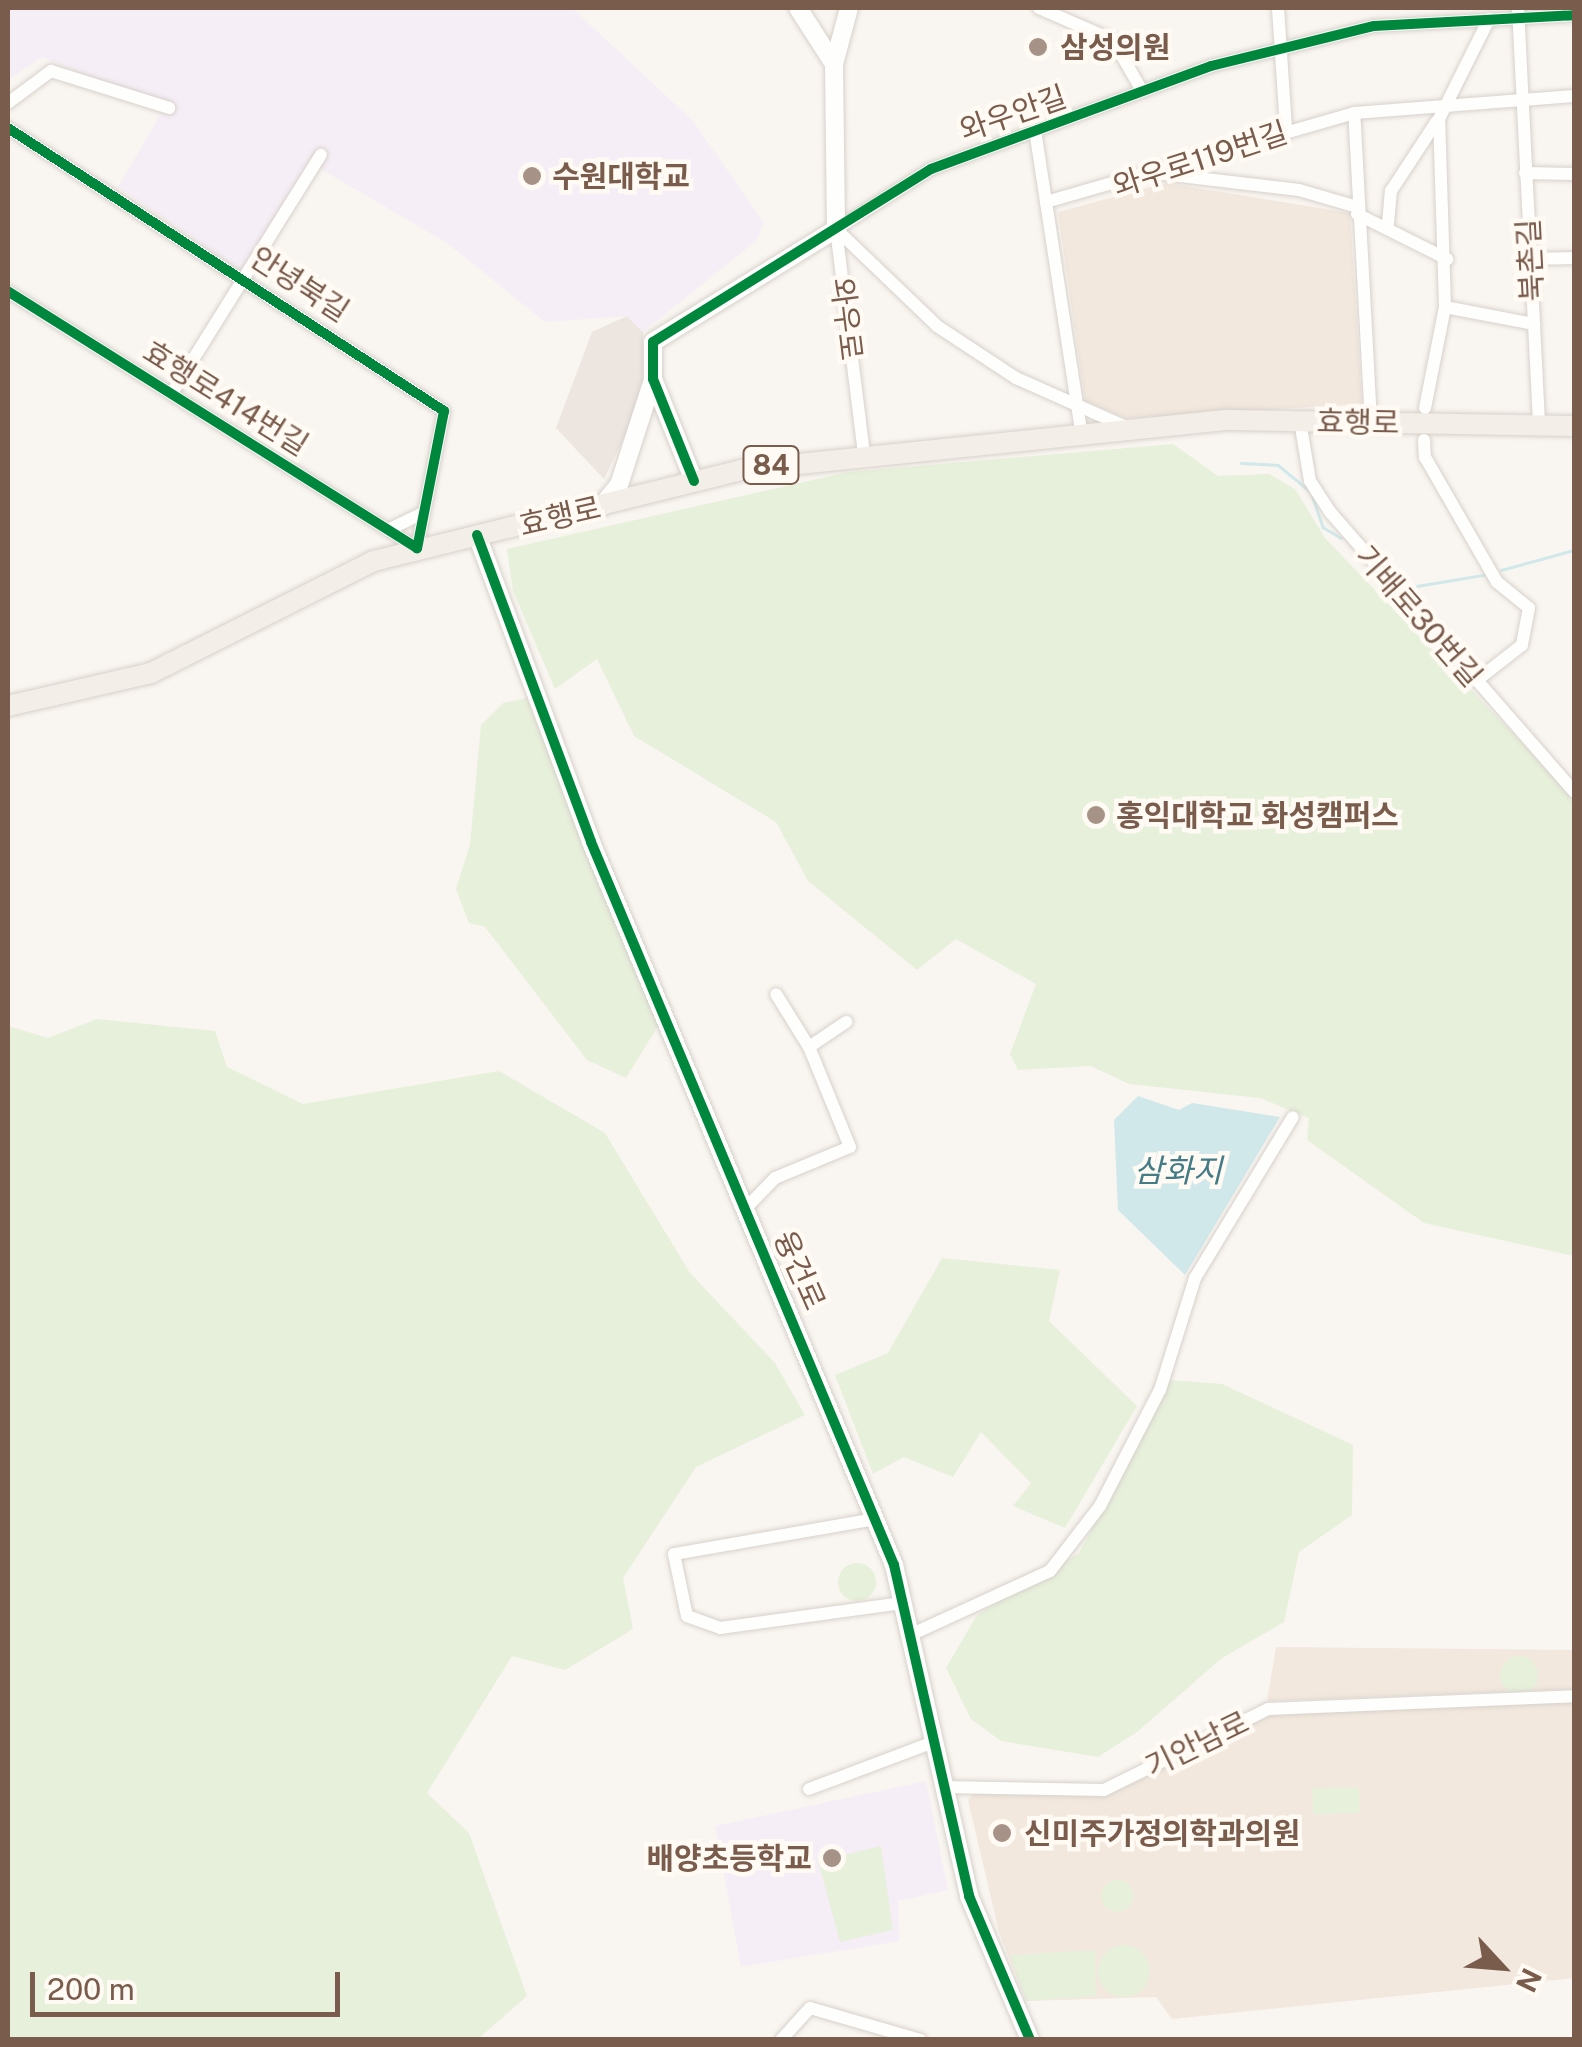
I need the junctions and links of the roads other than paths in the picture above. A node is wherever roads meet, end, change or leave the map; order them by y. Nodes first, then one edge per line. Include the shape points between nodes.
1 (798, 8) edge
2 (850, 8) edge
3 (1039, 8) edge
4 (1278, 8) edge
5 (1519, 12) edge
6 (1574, 15) edge
7 (1490, 19) junction
8 (1280, 49) junction
9 (834, 64) junction
10 (1141, 89) junction
11 (1520, 95) junction
12 (1574, 96) edge
13 (1449, 100) junction
14 (8, 103) edge
15 (168, 108) dead end
16 (1354, 113) junction
17 (1438, 119) junction
18 (8, 128) edge
19 (1035, 130) junction
20 (1286, 130) junction
21 (321, 155) dead end
22 (1525, 173) junction
23 (1160, 174) junction
24 (1574, 174) edge
25 (1046, 202) junction
26 (1357, 211) junction
27 (1388, 224) junction
28 (836, 229) junction
29 (1446, 258) junction
30 (1530, 258) junction
31 (1574, 258) edge
32 (247, 279) junction
33 (8, 291) edge
34 (1446, 307) junction
35 (1534, 324) junction
36 (653, 380) junction
37 (172, 394) junction
38 (1078, 406) junction
39 (1425, 408) dead end
40 (1300, 421) junction
41 (1371, 422) junction
42 (1539, 425) junction
43 (1574, 426) edge
44 (1126, 427) junction
45 (1081, 429) junction
46 (1424, 440) dead end
47 (864, 453) junction
48 (694, 481) junction
49 (600, 507) junction
50 (423, 513) junction
51 (508, 528) junction
52 (388, 530) junction
53 (476, 535) junction
54 (417, 548) junction
55 (490, 572) junction
56 (1476, 681) junction
57 (8, 706) edge
58 (1574, 792) edge
59 (776, 994) dead end
60 (846, 1022) dead end
61 (809, 1046) junction
62 (1293, 1117) dead end
63 (746, 1209) junction
64 (875, 1519) junction
65 (902, 1604) junction
66 (908, 1636) junction
67 (1574, 1696) edge
68 (931, 1744) junction
69 (942, 1787) junction
70 (809, 1789) dead end
71 (781, 2040) edge
72 (920, 2040) edge
73 (1030, 2040) edge

1 - 9 street
2 - 9 street, 와우로
3 - 10 street via 1113,40
4 - 8 street
5 - 6 street, 와우안길
5 - 7 street, 와우안길
5 - 11 street, 북촌길
7 - 8 street, 와우안길 via 1374,26
7 - 13 street
8 - 10 street, 와우안길
8 - 20 street
9 - 28 street, 와우로
10 - 19 street, 와우안길
11 - 12 street, 와우로119번길
11 - 13 street, 와우로119번길
11 - 22 street, 북촌길
13 - 16 street, 와우로119번길
13 - 17 street
14 - 15 street via 51,71
16 - 20 street, 와우로119번길
16 - 26 street
17 - 27 street via 1391,192
17 - 29 street
18 - 32 street, 안녕북길
19 - 25 street
19 - 28 street, 와우안길 via 931,169
20 - 23 street, 와우로119번길
21 - 32 street
22 - 24 street
22 - 30 street, 북촌길
23 - 25 street, 와우로119번길
23 - 26 street via 1299,190
25 - 38 street
26 - 27 street
26 - 41 street
27 - 29 street
28 - 36 street, 와우안길 via 653,342
28 - 38 street via 937,326
28 - 47 street, 와우로
29 - 34 street
30 - 31 street
30 - 35 street, 북촌길
32 - 37 street
32 - 50 street, 안녕북길 via 444,411
33 - 37 street, 효행로414번길
34 - 35 street
34 - 39 street
35 - 42 street, 북촌길
36 - 48 street
36 - 49 street via 619,485
37 - 52 street, 효행로414번길
38 - 44 street
38 - 45 street
40 - 41 main road, 효행로 / 84
40 - 44 main road, 효행로 / 84
40 - 56 street, 기배로30번길 via 1310,480 1331,513
41 - 42 main road, 효행로 / 84
42 - 43 main road, 효행로 / 84
44 - 45 main road, 효행로 / 84
45 - 47 main road, 효행로 / 84
46 - 56 street via 1497,582 1528,608 1522,645
47 - 48 main road, 효행로 / 84
48 - 49 main road, 효행로 / 84
49 - 51 main road, 효행로 / 84
50 - 52 street
50 - 54 street, 안녕북길
51 - 53 main road, 효행로 / 84
51 - 55 street
52 - 54 street, 효행로414번길
53 - 54 main road, 효행로 / 84
53 - 55 street, 융건로
54 - 57 main road, 효행로 / 84 via 151,673
55 - 63 street, 융건로 via 590,842
56 - 58 street, 기배로30번길
59 - 61 street
60 - 61 street
61 - 63 street via 850,1147 774,1178
62 - 66 street via 1196,1278 1160,1390 1100,1506 1050,1571
63 - 64 street, 융건로
64 - 65 street, 융건로
64 - 65 street via 674,1554 688,1616 720,1628
65 - 66 street, 융건로
66 - 68 street, 융건로
67 - 69 street, 기안남로 via 1268,1709 1104,1790
68 - 69 street, 융건로
68 - 70 street
69 - 73 street, 융건로 via 969,1896
71 - 72 street via 810,2008

